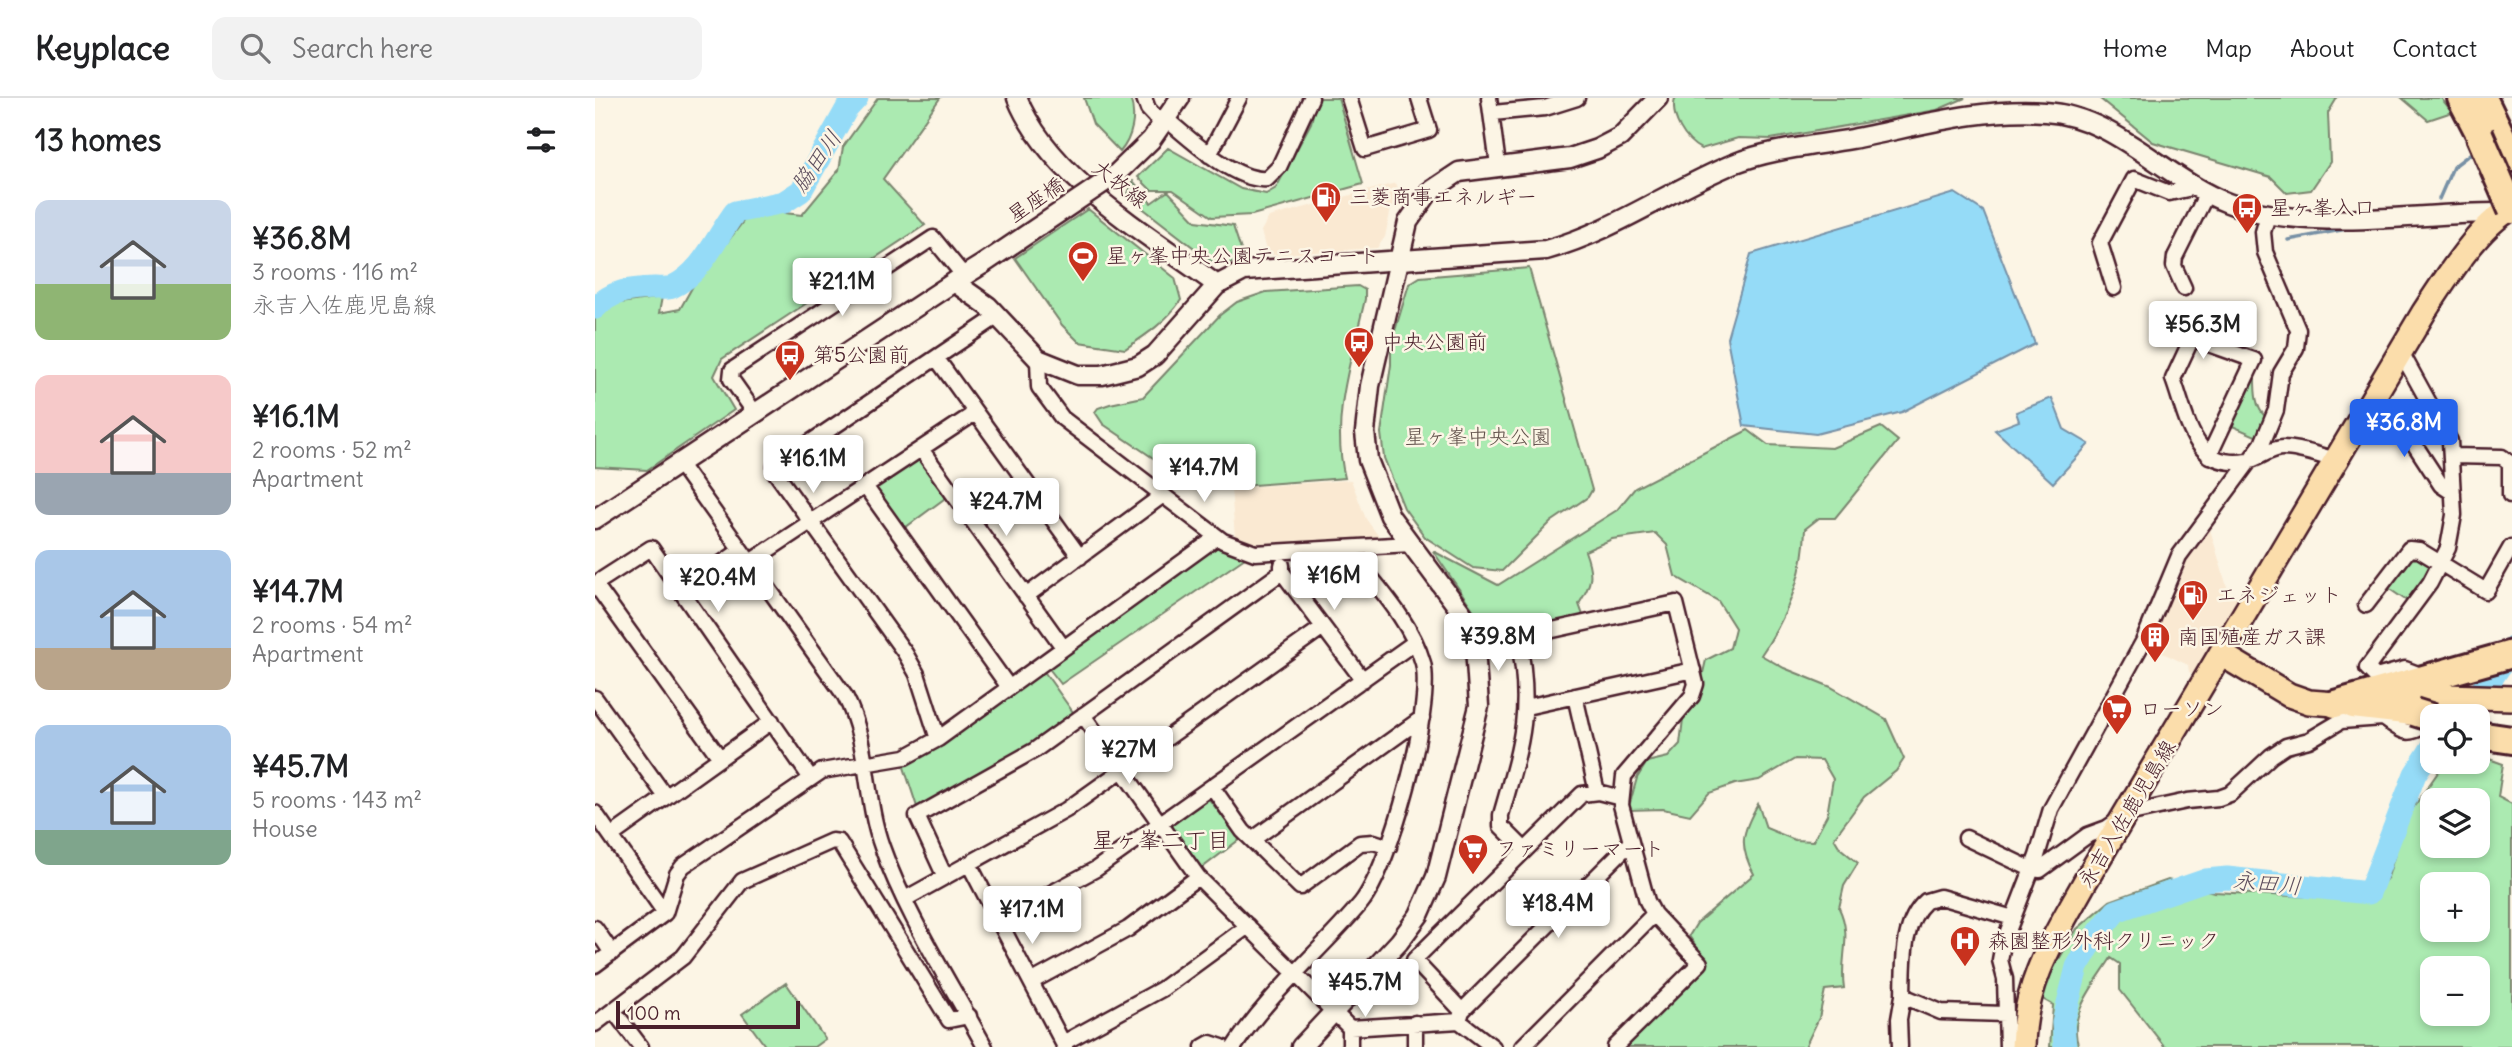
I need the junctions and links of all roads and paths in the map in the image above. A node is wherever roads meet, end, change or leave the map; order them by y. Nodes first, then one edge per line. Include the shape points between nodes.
1 (1017, 98) edge
2 (1143, 98) edge
3 (1180, 98) edge
4 (1240, 98) edge
5 (1311, 98) edge
6 (1349, 98) edge
7 (1419, 98) edge
8 (1489, 98) edge
9 (1577, 98) edge
10 (1658, 98) edge
11 (2461, 98) edge
12 (2483, 98) edge
13 (1560, 101) edge
14 (1493, 113) junction
15 (1164, 122) junction
16 (2501, 145) edge
17 (1209, 155) junction
18 (1498, 165) junction
19 (2202, 190) junction
20 (2509, 207) edge
21 (2268, 215) junction
22 (1397, 262) junction
23 (959, 279) junction
24 (1217, 285) junction
25 (2114, 288) dead end
26 (2184, 288) dead end
27 (998, 316) junction
28 (2401, 352) junction
29 (937, 359) junction
30 (1038, 359) junction
31 (2372, 399) junction
32 (755, 413) junction
33 (975, 413) junction
34 (921, 449) junction
35 (2209, 456) junction
36 (2452, 456) junction
37 (2252, 460) junction
38 (2336, 460) junction
39 (678, 463) junction
40 (865, 486) junction
41 (2452, 493) junction
42 (1163, 495) junction
43 (2510, 495) dead end
44 (595, 519) edge
45 (811, 522) junction
46 (1217, 537) junction
47 (1412, 544) junction
48 (2511, 547) edge
49 (1347, 548) junction
50 (1283, 552) junction
51 (745, 556) junction
52 (1080, 556) junction
53 (2440, 563) junction
54 (1282, 572) junction
55 (595, 584) edge
56 (681, 591) junction
57 (1026, 596) junction
58 (2366, 605) dead end
59 (1323, 627) junction
60 (1518, 638) junction
61 (1415, 642) junction
62 (1063, 647) junction
63 (1475, 647) junction
64 (2221, 654) junction
65 (2512, 654) edge
66 (1693, 670) junction
67 (2418, 674) dead end
68 (1363, 680) junction
69 (1009, 686) junction
70 (1575, 696) junction
71 (595, 698) edge
72 (2505, 698) edge
73 (2335, 704) junction
74 (2436, 704) edge
75 (2444, 704) edge
76 (2420, 705) edge
77 (2420, 705) edge
78 (1525, 708) junction
79 (1083, 716) junction
80 (1422, 718) junction
81 (772, 721) junction
82 (2420, 722) edge
83 (2490, 737) edge
84 (938, 739) junction
85 (2512, 740) edge
86 (720, 758) junction
87 (867, 764) junction
88 (1122, 770) junction
89 (810, 777) junction
90 (1213, 788) junction
91 (1597, 792) junction
92 (666, 797) junction
93 (1622, 798) junction
94 (595, 813) edge
95 (2127, 814) junction
96 (1158, 824) junction
97 (611, 836) junction
98 (1966, 838) dead end
99 (1252, 840) junction
100 (1630, 843) junction
101 (1389, 847) junction
102 (1525, 850) junction
103 (969, 863) junction
104 (2031, 869) junction
105 (945, 877) junction
106 (1198, 877) junction
107 (905, 899) junction
108 (666, 913) junction
109 (1654, 914) junction
110 (2013, 918) junction
111 (999, 921) junction
112 (1248, 926) junction
113 (595, 928) edge
114 (612, 953) junction
115 (595, 965) edge
116 (1294, 971) junction
117 (1031, 982) junction
118 (1903, 996) junction
119 (613, 1010) junction
120 (1333, 1010) junction
121 (2005, 1014) junction
122 (969, 1016) junction
123 (1461, 1016) junction
124 (1415, 1023) junction
125 (595, 1024) edge
126 (1350, 1028) junction
127 (1064, 1045) edge
128 (641, 1047) edge
129 (985, 1047) edge
130 (1203, 1047) edge
131 (1222, 1047) edge
132 (1234, 1047) edge
133 (1301, 1047) edge
134 (1350, 1047) edge
135 (1415, 1047) edge
136 (1493, 1047) edge
137 (1522, 1047) edge
138 (1615, 1047) edge
139 (1900, 1047) edge
140 (2007, 1047) edge
141 (2023, 1047) edge

1 - 24 street, 大牧線 via 1034,132 1065,167
2 - 15 street
3 - 15 street, 星座橋
4 - 17 street
5 - 17 street via 1272,177 1253,178
6 - 7 street via 1365,149 1429,130
8 - 14 street
9 - 13 street
10 - 18 street via 1620,137 1597,149 1570,158
11 - 16 highway
12 - 16 highway
13 - 14 street
14 - 18 street
15 - 17 street
15 - 23 street, 星座橋, bridge via 1115,175
16 - 20 highway, bridge
18 - 22 street via 1459,172 1429,191 1408,222
19 - 21 street
19 - 22 street via 2093,125 2049,112 1996,112 1746,159 1619,224 1546,250
19 - 25 street via 2169,193 2134,179 2100,243
19 - 26 street via 2175,257
20 - 21 street via 2314,219
20 - 28 main road, 永吉入佐鹿児島線 via 2447,277
21 - 37 street via 2263,232 2265,252 2298,330 2296,348 2281,373 2276,410
22 - 24 street via 1257,268
22 - 47 street via 1364,432 1375,482 1390,516
23 - 27 street
23 - 32 street, 星座橋
23 - 32 street via 933,237 732,370 731,379
24 - 30 street via 1177,332 1138,366 1102,375 1078,375
27 - 29 street
27 - 30 street
28 - 31 main road, 永吉入佐鹿児島線
28 - 36 street via 2437,414
29 - 33 street
29 - 45 street via 775,467
30 - 42 street via 1039,387 1062,418
31 - 38 main road, 永吉入佐鹿児島線
31 - 41 street via 2394,413 2441,485
32 - 39 street, 星座橋
33 - 34 street
33 - 52 street
34 - 40 street
34 - 57 street
35 - 35 street via 2198,445 2173,379 2192,338 2254,360
35 - 37 street via 2224,464
36 - 41 street
36 - 43 street via 2502,457 2510,463
37 - 38 street via 2284,448
37 - 104 street via 2179,556 2143,642 2051,809
38 - 64 main road, 永吉入佐鹿児島線
39 - 44 street, 星座橋
39 - 51 street
40 - 45 street
40 - 69 street
41 - 53 street via 2454,515
42 - 46 street
42 - 52 street
45 - 51 street
45 - 84 street via 917,674
46 - 50 street via 1244,551
46 - 62 street
47 - 49 street
47 - 63 street via 1452,597
48 - 53 street via 2486,591
49 - 50 street
49 - 61 street
50 - 54 street
51 - 56 street
51 - 87 street via 845,696 860,730
52 - 57 street
53 - 58 street via 2409,549
53 - 67 street via 2367,668 2376,677 2405,669
54 - 59 street
54 - 79 street
55 - 56 street via 651,548
55 - 86 street
56 - 81 street
57 - 62 street
59 - 68 street
59 - 88 street
60 - 63 street
60 - 66 street via 1676,603
60 - 78 street
61 - 68 street
61 - 80 street via 1424,678
62 - 69 street
63 - 120 street via 1480,682 1476,726 1436,877 1411,927
64 - 73 main road via 2289,695
64 - 95 main road, 永吉入佐鹿児島線
65 - 74 highway
66 - 70 street
66 - 93 street via 1696,684 1692,696 1624,776
68 - 90 street
69 - 84 street
70 - 78 street
70 - 91 street
71 - 92 street
72 - 75 main road
73 - 76 highway
73 - 77 highway
78 - 102 street via 1524,733 1501,826
79 - 88 street
79 - 105 street via 1012,765 918,816
80 - 99 street
80 - 101 street
81 - 86 street
81 - 89 street
82 - 95 street via 2411,733 2383,718 2341,722 2309,740 2286,746 2229,794
83 - 85 highway
84 - 87 street via 905,757
86 - 92 street
87 - 89 street via 831,768
87 - 107 street via 881,844
88 - 96 street
88 - 103 street via 1066,810
89 - 108 street via 683,866
90 - 96 street
90 - 99 street
91 - 93 street
91 - 102 street via 1582,794
92 - 97 street
93 - 100 street
94 - 97 street
95 - 104 street via 2088,835 2041,870
95 - 141 main road, 永吉入佐鹿児島線 via 2040,963 2027,998
96 - 106 street
96 - 111 street via 1096,869
97 - 108 street
98 - 104 street
99 - 101 street via 1300,887 1360,843
100 - 109 street
100 - 123 street
101 - 116 street via 1362,902
102 - 123 street via 1413,960
103 - 105 street
103 - 111 street
104 - 110 street
105 - 107 street
106 - 112 street
106 - 117 street via 1128,929
107 - 122 street
108 - 114 street
109 - 137 street
109 - 138 street via 1700,963
110 - 118 street via 1940,897 1926,901 1910,924
110 - 121 street via 2000,960
111 - 117 street
112 - 116 street
112 - 127 street via 1162,989
113 - 114 street
114 - 115 street
116 - 120 street
116 - 132 street
117 - 127 street
118 - 121 street via 1941,1012
118 - 139 street
119 - 122 street via 683,957 742,881 832,841 839,842 949,1020
119 - 125 street
119 - 128 street
120 - 126 street
120 - 133 street
121 - 140 street
122 - 129 street
123 - 124 street
123 - 136 street
124 - 126 street
124 - 135 street
126 - 134 street
130 - 131 street via 1210,1043

